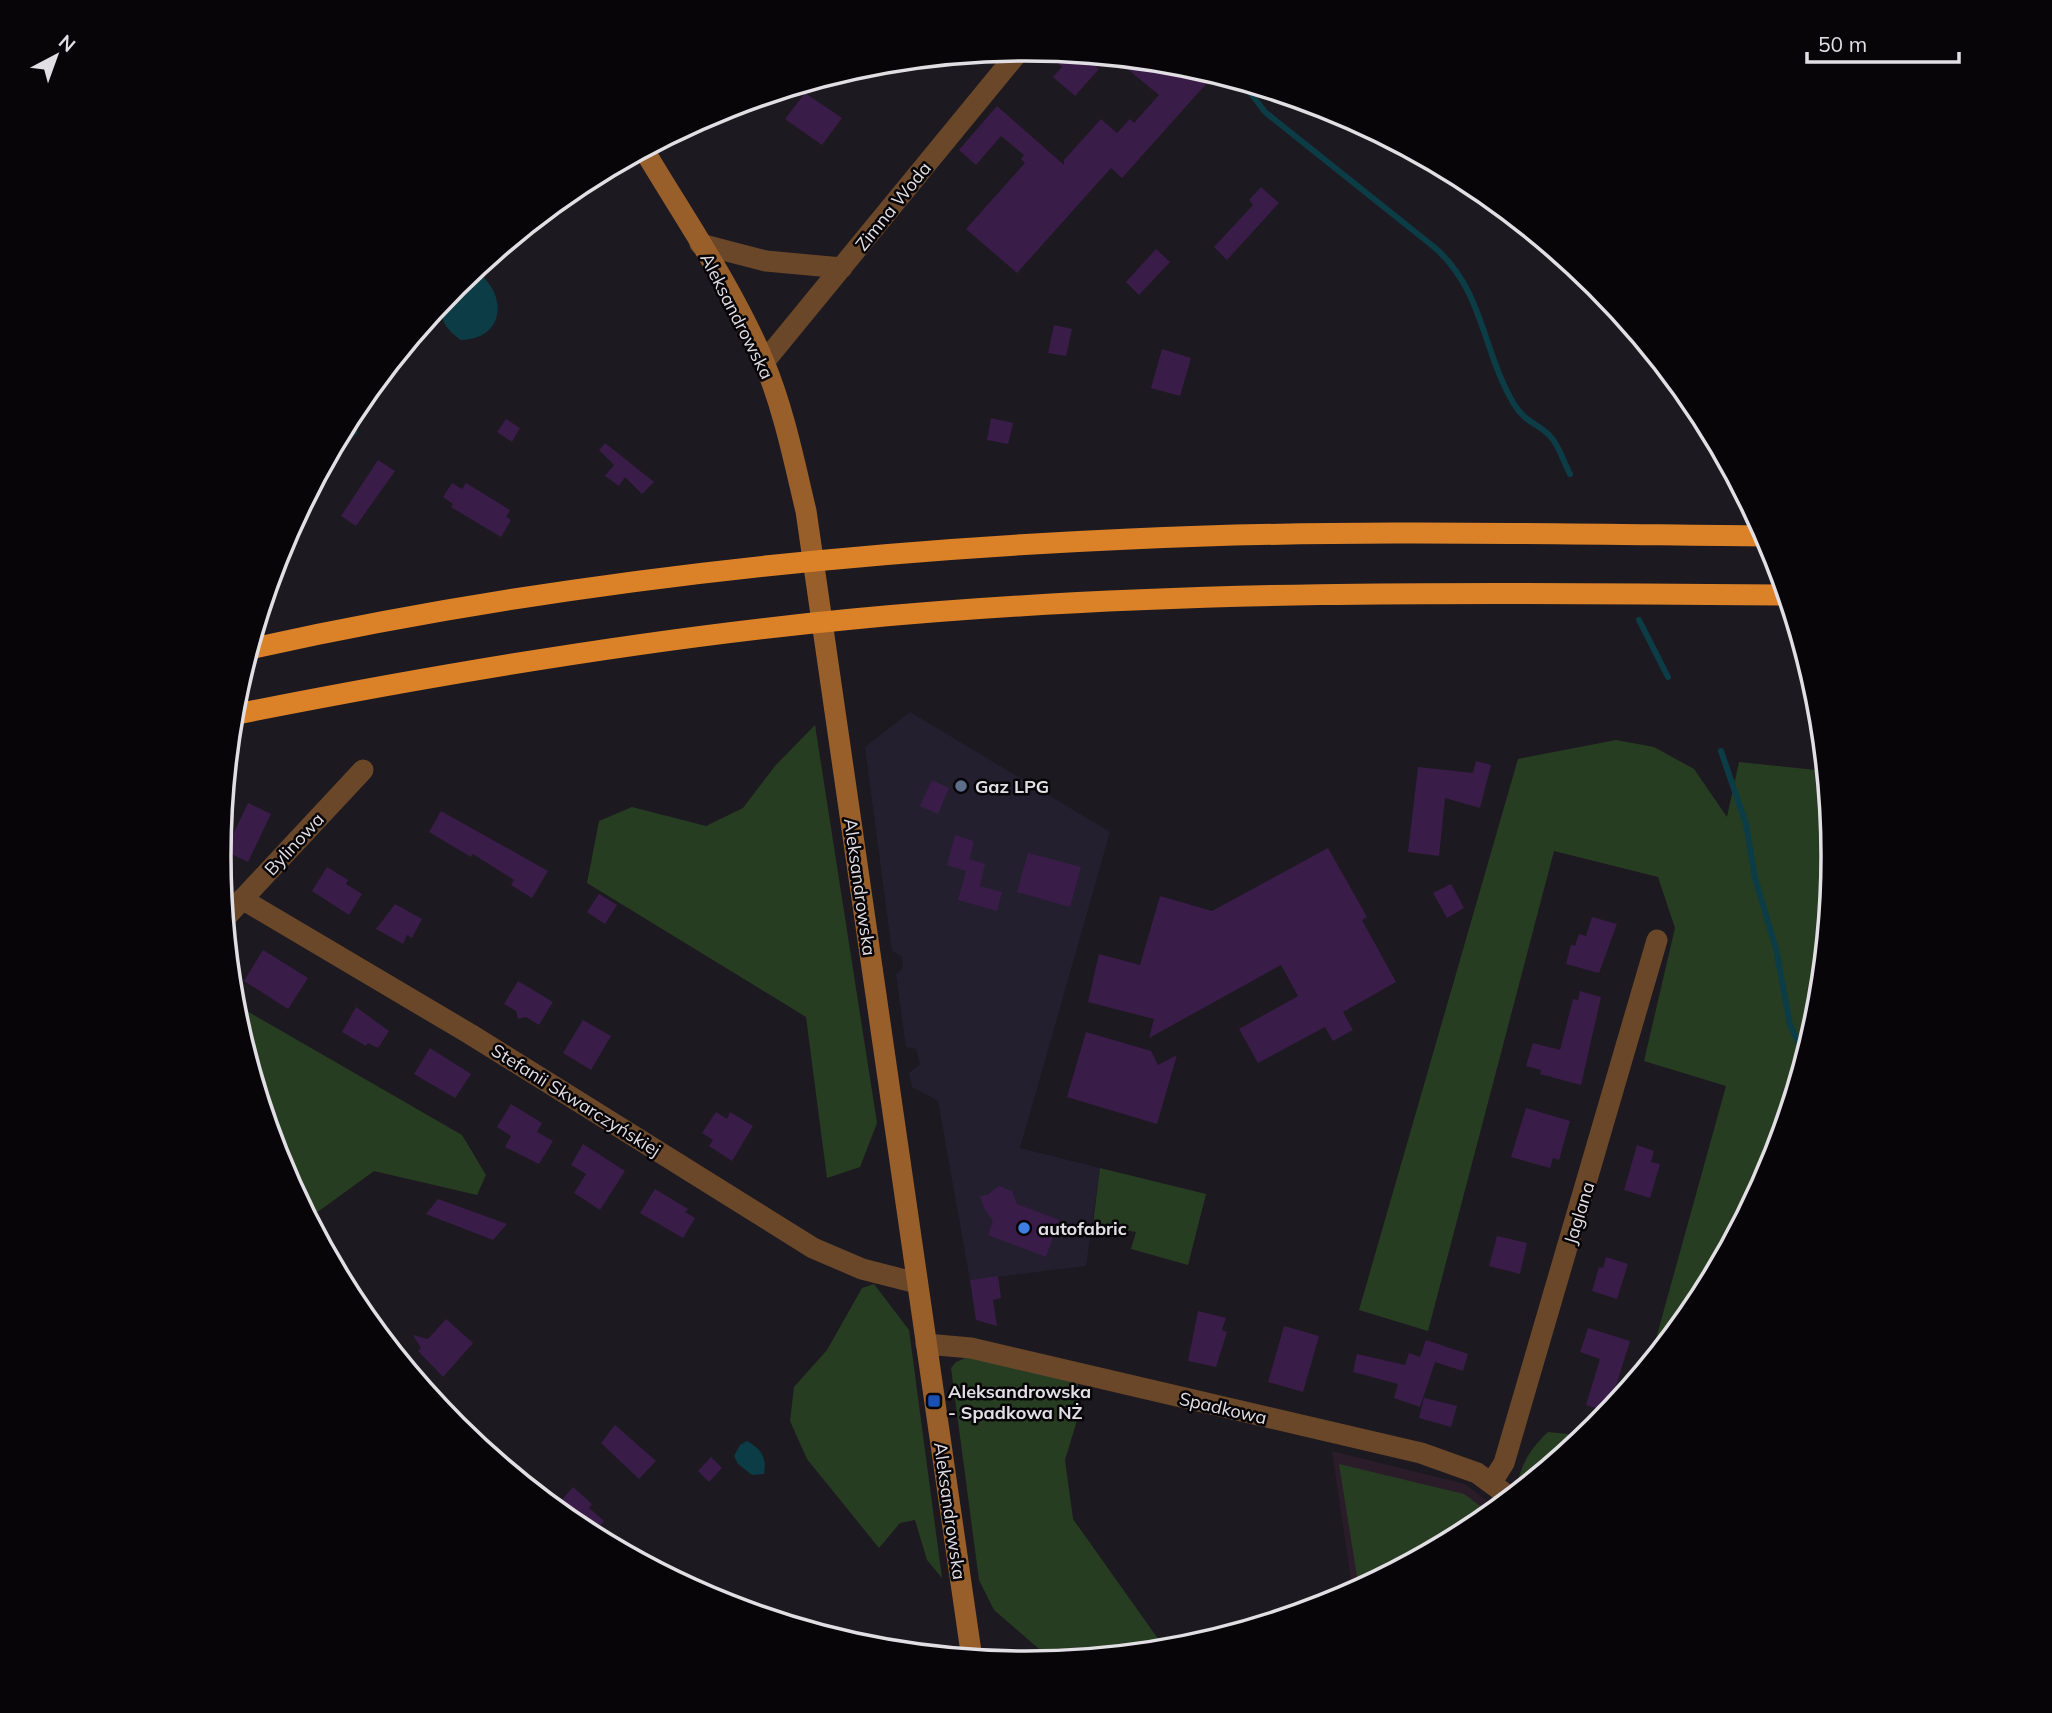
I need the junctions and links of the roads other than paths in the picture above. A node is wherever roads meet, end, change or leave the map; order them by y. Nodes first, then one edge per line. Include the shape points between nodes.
1 (1011, 62) edge
2 (648, 157) edge
3 (700, 244) junction
4 (842, 268) junction
5 (764, 362) junction
6 (1753, 536) edge
7 (1777, 595) edge
8 (259, 647) edge
9 (244, 713) edge
10 (363, 770) dead end
11 (242, 899) junction
12 (232, 910) edge
13 (1657, 940) dead end
14 (917, 1283) junction
15 (926, 1344) junction
16 (1492, 1482) junction
17 (1504, 1492) edge
18 (971, 1650) edge

1 - 4 street, Zimna Woda
2 - 3 main road, Aleksandrowska
3 - 4 street via 766,261
3 - 5 main road, Aleksandrowska
4 - 5 street, Zimna Woda
5 - 14 main road, Aleksandrowska via 781,408 808,524
6 - 8 highway via 1427,532 988,547 844,558 577,590
7 - 9 highway via 1325,594 1144,599 856,619 542,657
10 - 11 street, Bylinowa
11 - 12 street, Bylinowa
11 - 14 street, Stefanii Skwarczyńskiej via 470,1034 813,1248 862,1269
13 - 16 street, Jaglana via 1504,1463
14 - 15 main road, Aleksandrowska
15 - 16 street, Spadkowa via 971,1348 1398,1447
15 - 18 main road, Aleksandrowska
16 - 17 street, Spadkowa

